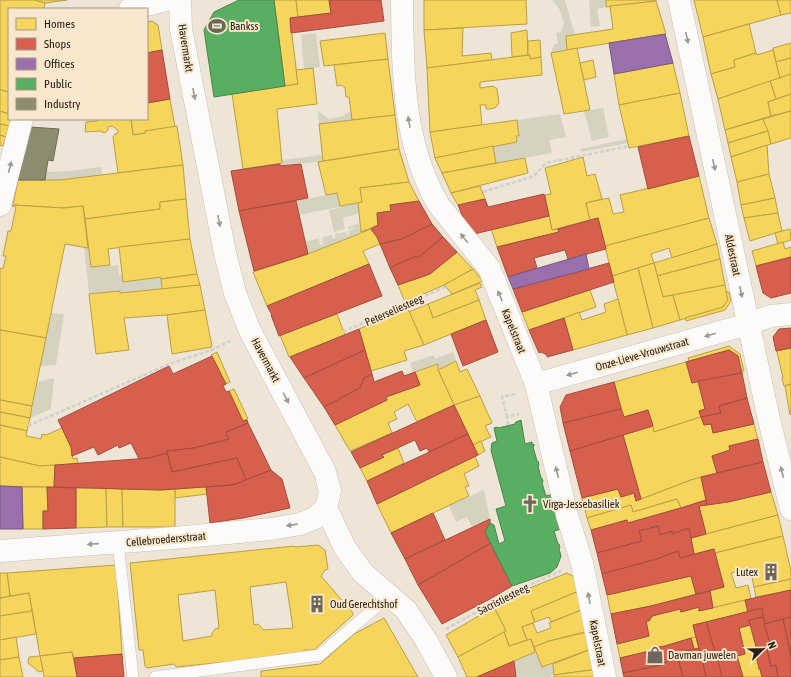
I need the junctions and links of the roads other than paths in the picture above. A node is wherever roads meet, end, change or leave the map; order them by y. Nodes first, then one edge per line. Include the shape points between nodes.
1 (166, 0) edge
2 (180, 0) edge
3 (402, 0) edge
4 (679, 0) edge
5 (134, 8) edge
6 (22, 120) edge
7 (0, 205) edge
8 (791, 314) edge
9 (748, 324) junction
10 (536, 384) junction
11 (326, 508) junction
12 (791, 510) edge
13 (118, 542) junction
14 (0, 551) edge
15 (389, 596) junction
16 (133, 677) edge
17 (155, 677) edge
18 (446, 677) edge
19 (605, 677) edge

1 - 5 street
2 -> 11 street, Havermarkt via 181,29 235,293 250,330 325,472 330,491
10 -> 3 street, Kapelstraat via 488,268 438,204 417,156 408,121 402,57
4 -> 9 street, Aldestraat
7 -> 6 street
8 - 9 street, Onze-Lieve-Vrouwstraat via 771,316
9 -> 10 street, Onze-Lieve-Vrouwstraat
12 -> 9 street, Aldestraat
19 -> 10 street, Kapelstraat via 582,562 566,515
11 -> 13 street, Cellebroedersstraat via 315,518 278,528
11 - 15 street via 345,548 363,573
13 -> 14 street, Cellebroedersstraat
13 - 16 lane
15 - 17 lane via 320,655
15 - 18 street via 406,610

